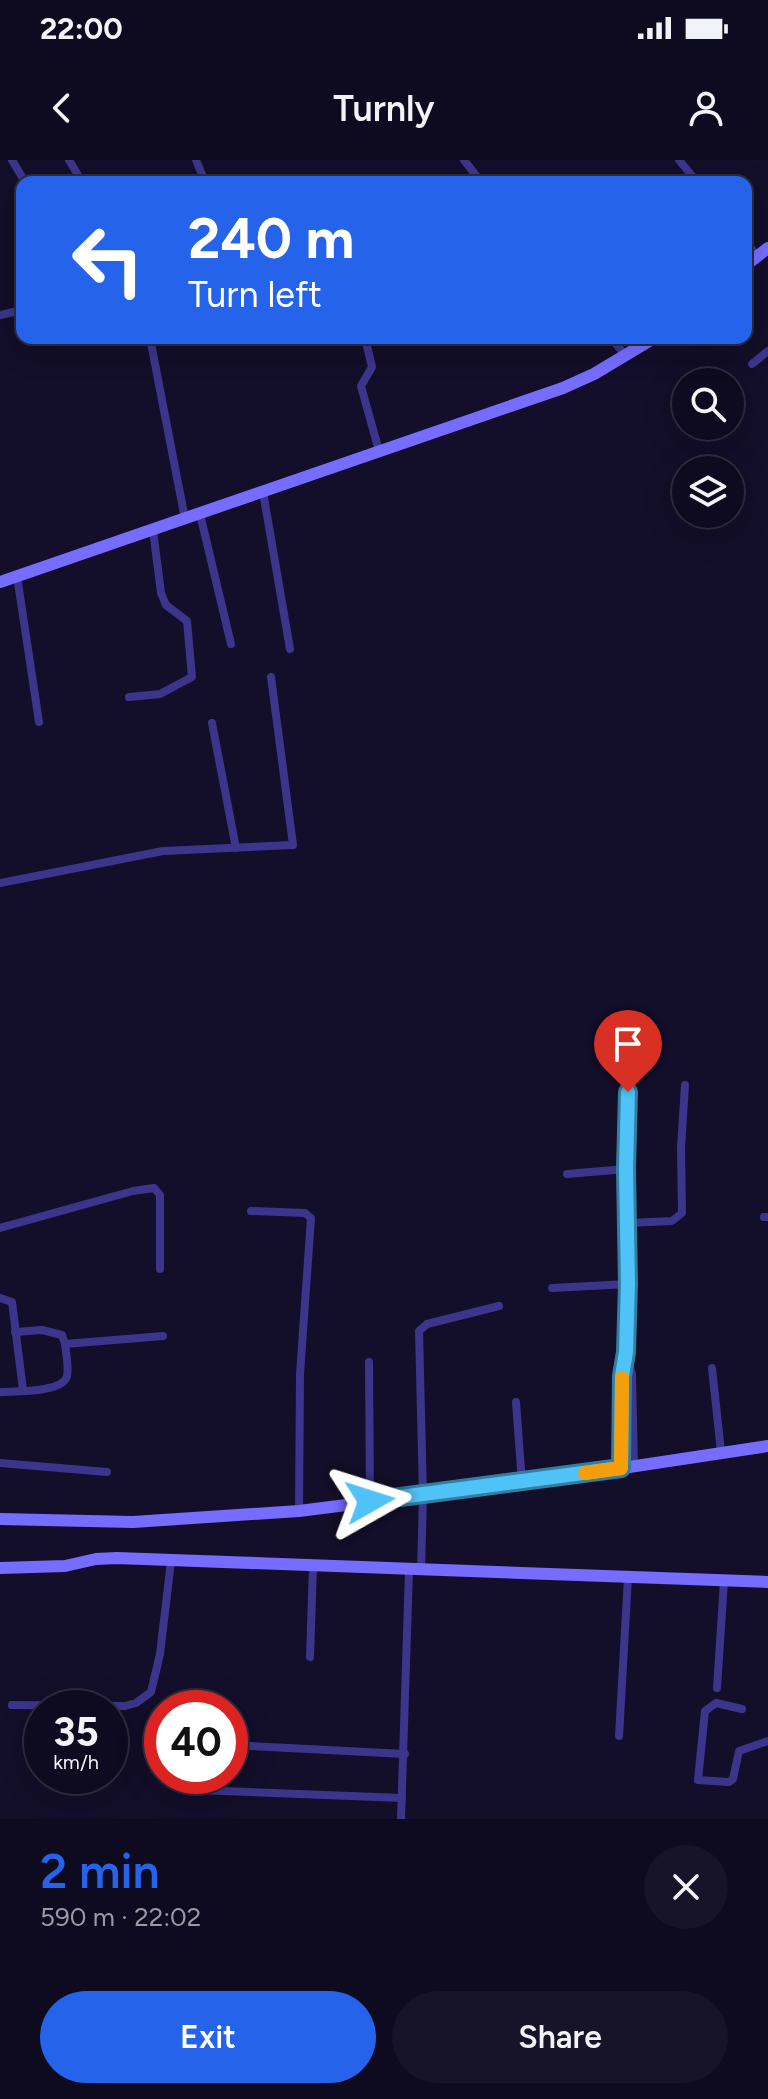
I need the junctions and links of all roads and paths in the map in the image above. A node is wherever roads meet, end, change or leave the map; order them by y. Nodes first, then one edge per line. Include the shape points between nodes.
1 (464, 160) edge
2 (679, 160) edge
3 (476, 176) edge
4 (692, 176) edge
5 (151, 344) edge
6 (366, 344) edge
7 (616, 344) edge
8 (645, 344) edge
9 (768, 351) edge
10 (626, 356) junction
11 (752, 364) dead end
12 (379, 451) junction
13 (263, 492) junction
14 (200, 514) junction
15 (185, 519) junction
16 (153, 530) junction
17 (17, 576) junction
18 (0, 582) edge
19 (231, 644) dead end
20 (290, 649) dead end
21 (271, 677) dead end
22 (129, 697) dead end
23 (39, 722) dead end
24 (212, 723) dead end
25 (236, 848) junction
26 (0, 883) edge
27 (685, 1085) dead end
28 (628, 1092) dead end
29 (626, 1169) junction
30 (567, 1174) dead end
31 (251, 1211) dead end
32 (628, 1223) junction
33 (0, 1228) edge
34 (160, 1269) dead end
35 (628, 1284) junction
36 (552, 1288) dead end
37 (0, 1298) edge
38 (499, 1306) dead end
39 (15, 1332) junction
40 (163, 1336) dead end
41 (65, 1344) junction
42 (626, 1352) junction
43 (369, 1362) dead end
44 (712, 1368) dead end
45 (23, 1390) junction
46 (0, 1392) edge
47 (516, 1402) dead end
48 (768, 1446) edge
49 (721, 1452) junction
50 (0, 1463) edge
51 (628, 1467) junction
52 (107, 1472) dead end
53 (522, 1483) junction
54 (423, 1495) junction
55 (370, 1501) junction
56 (299, 1511) junction
57 (0, 1519) edge
58 (171, 1561) junction
59 (313, 1566) junction
60 (0, 1568) edge
61 (415, 1571) junction
62 (628, 1577) junction
63 (724, 1581) junction
64 (768, 1582) edge
65 (310, 1657) dead end
66 (717, 1688) dead end
67 (12, 1705) dead end
68 (742, 1709) dead end
69 (619, 1736) dead end
70 (768, 1741) edge
71 (248, 1746) edge
72 (405, 1754) junction
73 (248, 1792) edge
74 (402, 1798) junction
75 (401, 1819) edge

1 - 3 street
2 - 4 street
5 - 15 street
6 - 12 street via 372,367 361,386
7 - 10 street
8 - 10 main road
9 - 11 street
10 - 12 main road via 563,388
12 - 13 main road
13 - 14 main road
13 - 20 street
14 - 15 main road
14 - 19 street
15 - 16 main road
16 - 17 main road
16 - 22 street via 161,593 166,605 187,621 193,673 167,691
17 - 18 main road
17 - 23 street
21 - 25 street via 293,845
24 - 25 street
25 - 26 street via 163,851
27 - 32 street via 682,1213 672,1221
28 - 29 street
29 - 30 street
29 - 32 street
31 - 56 street via 305,1213 311,1218 300,1374
32 - 35 street
33 - 34 street via 154,1188 160,1195
35 - 36 street
35 - 42 street
37 - 39 street via 12,1302
38 - 54 street via 427,1324 419,1331
39 - 41 street via 56,1332
39 - 45 street
40 - 41 street
41 - 45 street via 63,1383
42 - 51 street via 622,1376
42 - 51 street via 632,1374
43 - 55 street
44 - 49 street
45 - 46 street
47 - 53 street
48 - 49 main road
49 - 51 main road
50 - 52 street
51 - 53 main road
53 - 54 main road
54 - 55 main road
54 - 61 street
55 - 56 main road
56 - 57 main road via 133,1522
58 - 59 main road
58 - 60 main road via 104,1558 65,1566
58 - 67 street via 151,1692 125,1706
59 - 61 main road
59 - 65 street
61 - 62 main road
61 - 72 street
62 - 63 main road
62 - 69 street
63 - 64 main road
63 - 66 street
68 - 70 street via 716,1703 705,1711 698,1780 729,1782 739,1751
71 - 72 street
72 - 74 street
73 - 74 street
74 - 75 street

